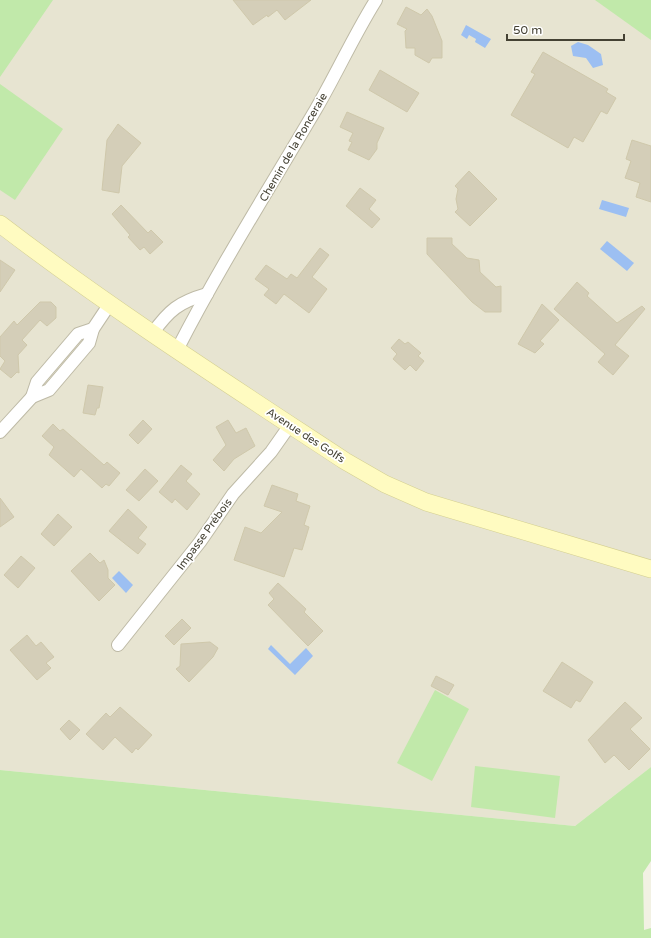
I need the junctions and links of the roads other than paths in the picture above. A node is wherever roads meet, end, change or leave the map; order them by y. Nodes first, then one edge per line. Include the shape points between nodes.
1 (376, 0) edge
2 (0, 224) edge
3 (207, 294) junction
4 (109, 305) junction
5 (152, 334) junction
6 (177, 350) junction
7 (290, 425) junction
8 (0, 432) edge
9 (651, 569) edge
10 (118, 645) dead end

1 - 3 street, Chemin de la Ronceraie
2 - 4 main road, Avenue des Golfs
3 - 5 street via 186,300 165,316
3 - 6 street, Chemin de la Ronceraie
4 - 5 main road, Avenue des Golfs
4 - 8 street via 93,329 78,334 37,382 32,398
5 - 6 main road, Avenue des Golfs
6 - 7 main road, Avenue des Golfs
7 - 9 main road, Avenue des Golfs via 385,484 426,502
7 - 10 street, Impasse Prébois via 271,452 233,494 200,542

